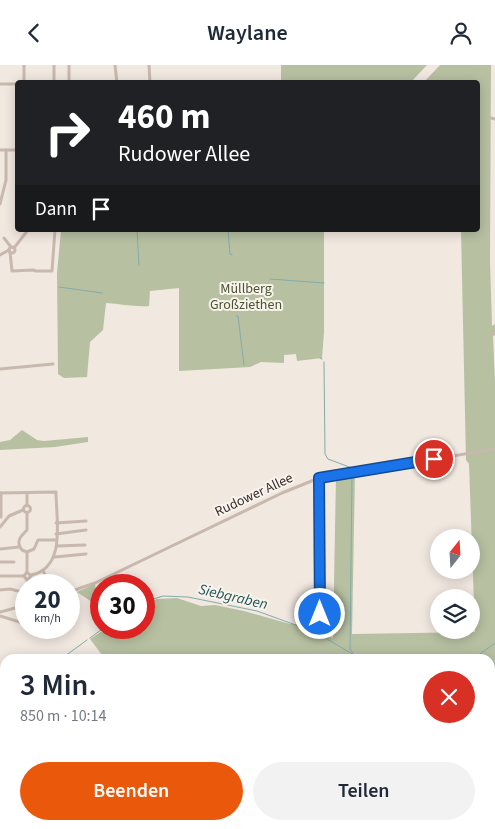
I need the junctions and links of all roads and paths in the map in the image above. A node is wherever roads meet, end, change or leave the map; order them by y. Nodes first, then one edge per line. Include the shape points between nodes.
1 (24, 65) edge
2 (54, 65) edge
3 (69, 65) edge
4 (115, 65) edge
5 (149, 65) edge
6 (24, 80) edge
7 (54, 80) edge
8 (69, 80) edge
9 (117, 80) edge
10 (150, 80) edge
11 (0, 84) edge
12 (15, 84) edge
13 (0, 150) edge
14 (6, 150) junction
15 (15, 150) edge
16 (0, 201) edge
17 (26, 232) edge
18 (55, 232) edge
19 (4, 238) dead end
20 (11, 249) junction
21 (0, 255) edge
22 (54, 364) dead end
23 (0, 369) edge
24 (495, 449) edge
25 (319, 478) junction
26 (1, 493) edge
27 (27, 493) junction
28 (27, 505) junction
29 (23, 510) junction
30 (27, 513) junction
31 (2, 518) edge
32 (86, 521) dead end
33 (56, 523) junction
34 (0, 527) edge
35 (86, 530) dead end
36 (56, 534) junction
37 (56, 540) junction
38 (57, 545) junction
39 (86, 545) dead end
40 (19, 547) junction
41 (0, 549) edge
42 (27, 553) junction
43 (86, 554) dead end
44 (55, 557) junction
45 (0, 562) edge
46 (14, 562) dead end
47 (43, 571) junction
48 (29, 574) joint
49 (45, 574) edge
50 (0, 575) edge
51 (15, 576) edge
52 (80, 588) edge
53 (0, 590) edge
54 (15, 590) edge
55 (15, 608) edge
56 (0, 612) edge
57 (0, 616) edge
58 (15, 621) edge
59 (319, 636) dead end

1 - 6 street
2 - 7 street
3 - 8 street
4 - 9 street
5 - 10 street
11 - 12 street
13 - 14 street
14 - 15 street
14 - 16 street via 6,180
17 - 20 street
18 - 20 street via 52,271 12,271
19 - 20 street
20 - 21 street
22 - 23 street
24 - 25 street, Rudower Allee
25 - 52 street, Rudower Allee
25 - 59 street
26 - 27 street
26 - 31 street
27 - 28 street
27 - 33 street via 56,492
28 - 29 street
28 - 30 street via 31,510
29 - 30 street
29 - 31 street
30 - 40 street via 27,530 19,537
31 - 34 street
32 - 33 street
33 - 36 street
35 - 36 street
36 - 37 street
37 - 38 street
37 - 42 street via 36,541 34,549
38 - 39 street
38 - 44 street
40 - 41 street
40 - 42 street
42 - 48 street
43 - 44 street
44 - 47 street
45 - 46 street
47 - 48 street
47 - 49 street
50 - 51 street
53 - 54 street
55 - 56 street
57 - 58 street

